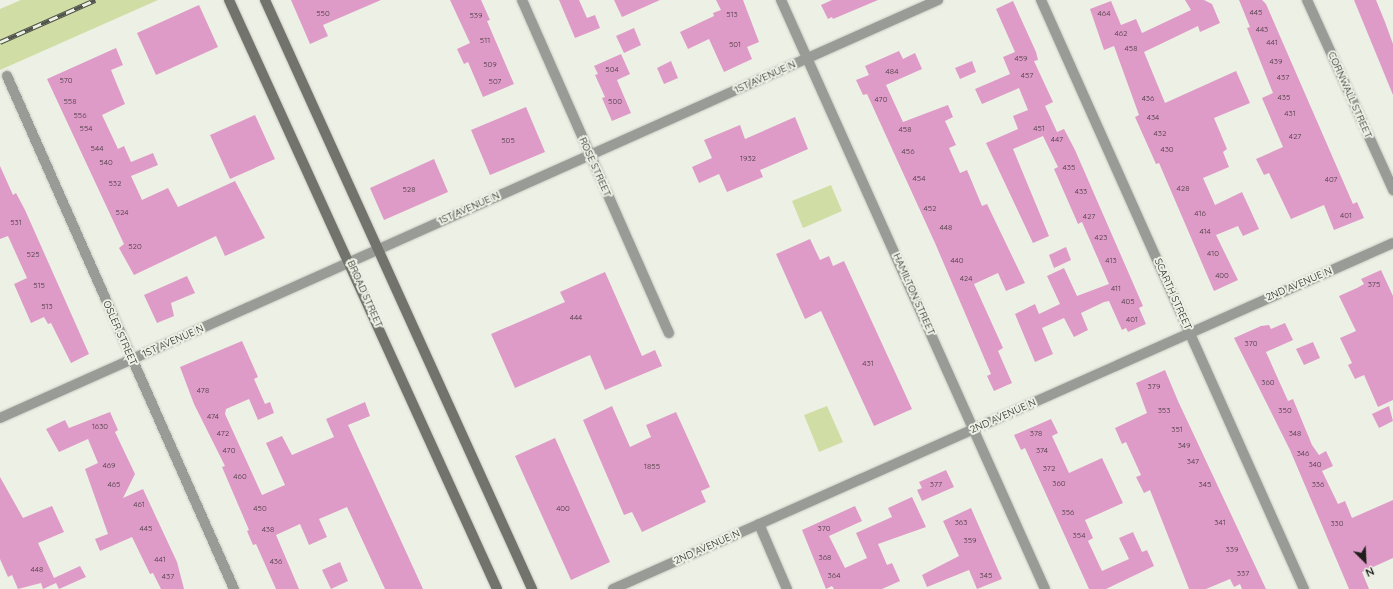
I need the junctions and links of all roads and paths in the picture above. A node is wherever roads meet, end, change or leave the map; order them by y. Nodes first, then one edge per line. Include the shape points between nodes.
1 (229, 0) edge
2 (265, 0) edge
3 (522, 0) edge
4 (781, 0) edge
5 (938, 0) edge
6 (1041, 0) edge
7 (1307, 0) edge
8 (807, 58) junction
9 (7, 76) dead end
10 (590, 155) junction
11 (1393, 190) edge
12 (1393, 243) edge
13 (378, 249) junction
14 (350, 262) junction
15 (1189, 331) junction
16 (669, 333) dead end
17 (132, 359) junction
18 (0, 418) edge
19 (974, 428) junction
20 (759, 524) junction
21 (234, 589) edge
22 (497, 589) edge
23 (532, 589) edge
24 (613, 589) edge
25 (786, 589) edge
26 (1045, 589) edge
27 (1304, 589) edge

1 - 14 main road, BROAD STREET
2 - 13 main road
3 - 10 street, ROSE STREET
4 - 8 street, HAMILTON STREET
5 - 8 street, 1ST AVENUE N
6 - 15 street, SCARTH STREET
7 - 11 street, CORNWALL STREET
8 - 10 street, 1ST AVENUE N
8 - 19 street, HAMILTON STREET
9 - 17 street, OSLER STREET
10 - 13 street, 1ST AVENUE N
10 - 16 street, ROSE STREET
12 - 15 street, 2ND AVENUE N
13 - 14 street, 1ST AVENUE N
13 - 23 main road
14 - 17 street, 1ST AVENUE N
14 - 22 main road, BROAD STREET
15 - 19 street, 2ND AVENUE N
15 - 27 street, SCARTH STREET
17 - 18 street, 1ST AVENUE N
17 - 21 street, OSLER STREET
19 - 20 street, 2ND AVENUE N
19 - 26 street, HAMILTON STREET
20 - 24 street, 2ND AVENUE N
20 - 25 street

